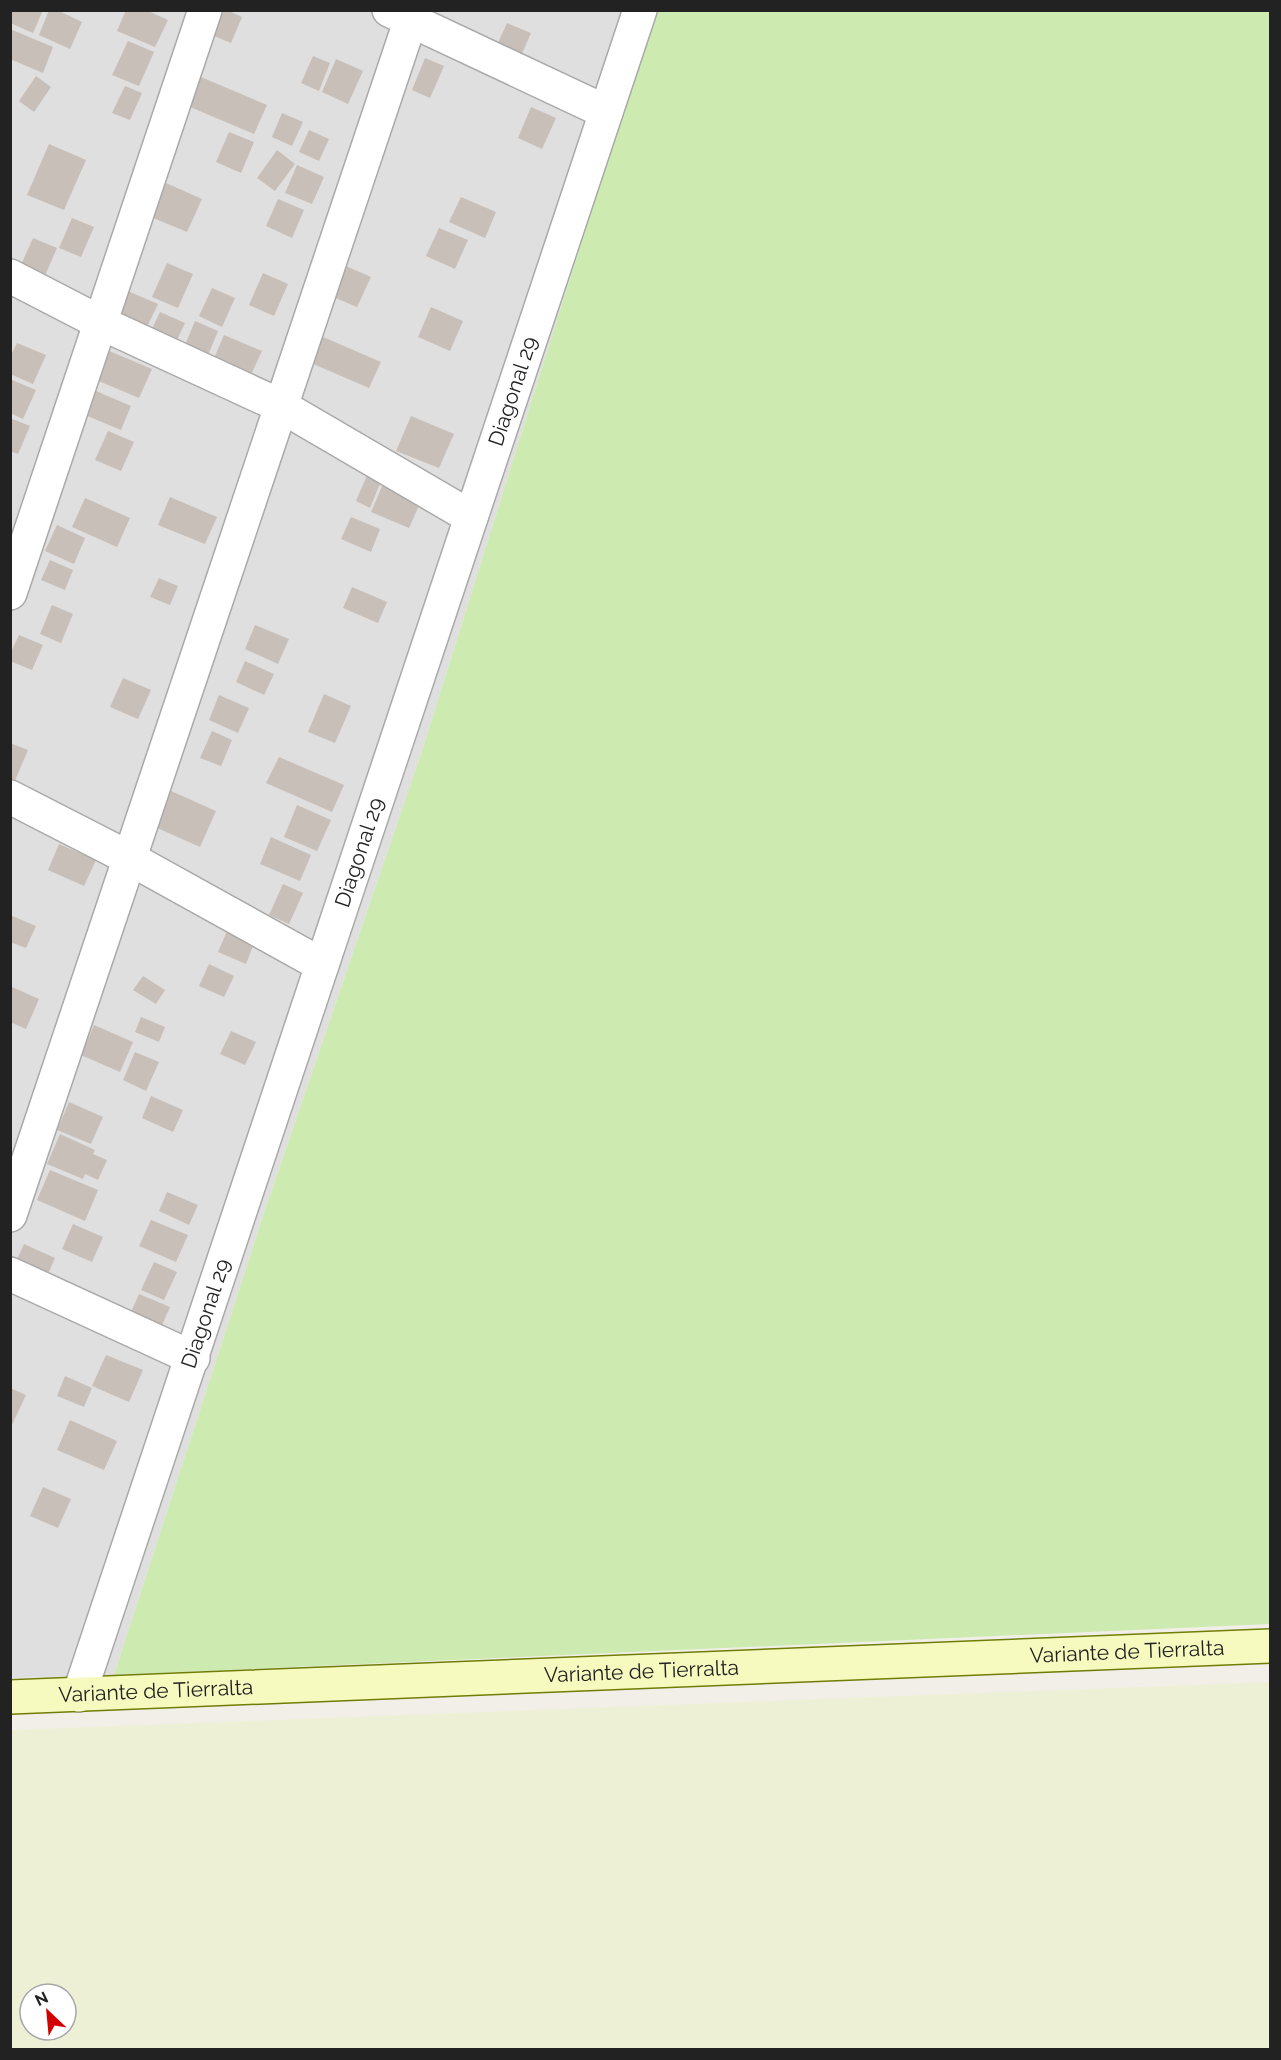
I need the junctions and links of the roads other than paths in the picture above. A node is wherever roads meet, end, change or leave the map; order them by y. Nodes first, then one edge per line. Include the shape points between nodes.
1 (205, 10) edge
2 (640, 10) edge
3 (405, 14) edge
4 (606, 112) junction
5 (10, 276) edge
6 (101, 323) junction
7 (281, 406) junction
8 (471, 517) junction
9 (10, 593) edge
10 (10, 796) edge
11 (129, 858) junction
12 (322, 965) junction
13 (10, 1215) edge
14 (10, 1274) edge
15 (193, 1358) junction
16 (1270, 1646) edge
17 (79, 1695) junction
18 (10, 1697) edge

1 - 6 street
2 - 4 street, Diagonal 29
3 - 4 street
3 - 7 street
4 - 8 street, Diagonal 29
5 - 6 street
6 - 7 street
6 - 9 street
7 - 8 street
7 - 11 street
8 - 12 street, Diagonal 29
10 - 11 street
11 - 12 street
11 - 13 street
12 - 15 street, Diagonal 29
14 - 15 street
15 - 17 street, Diagonal 29
16 - 17 main road, Variante de Tierralta
17 - 18 main road, Variante de Tierralta

